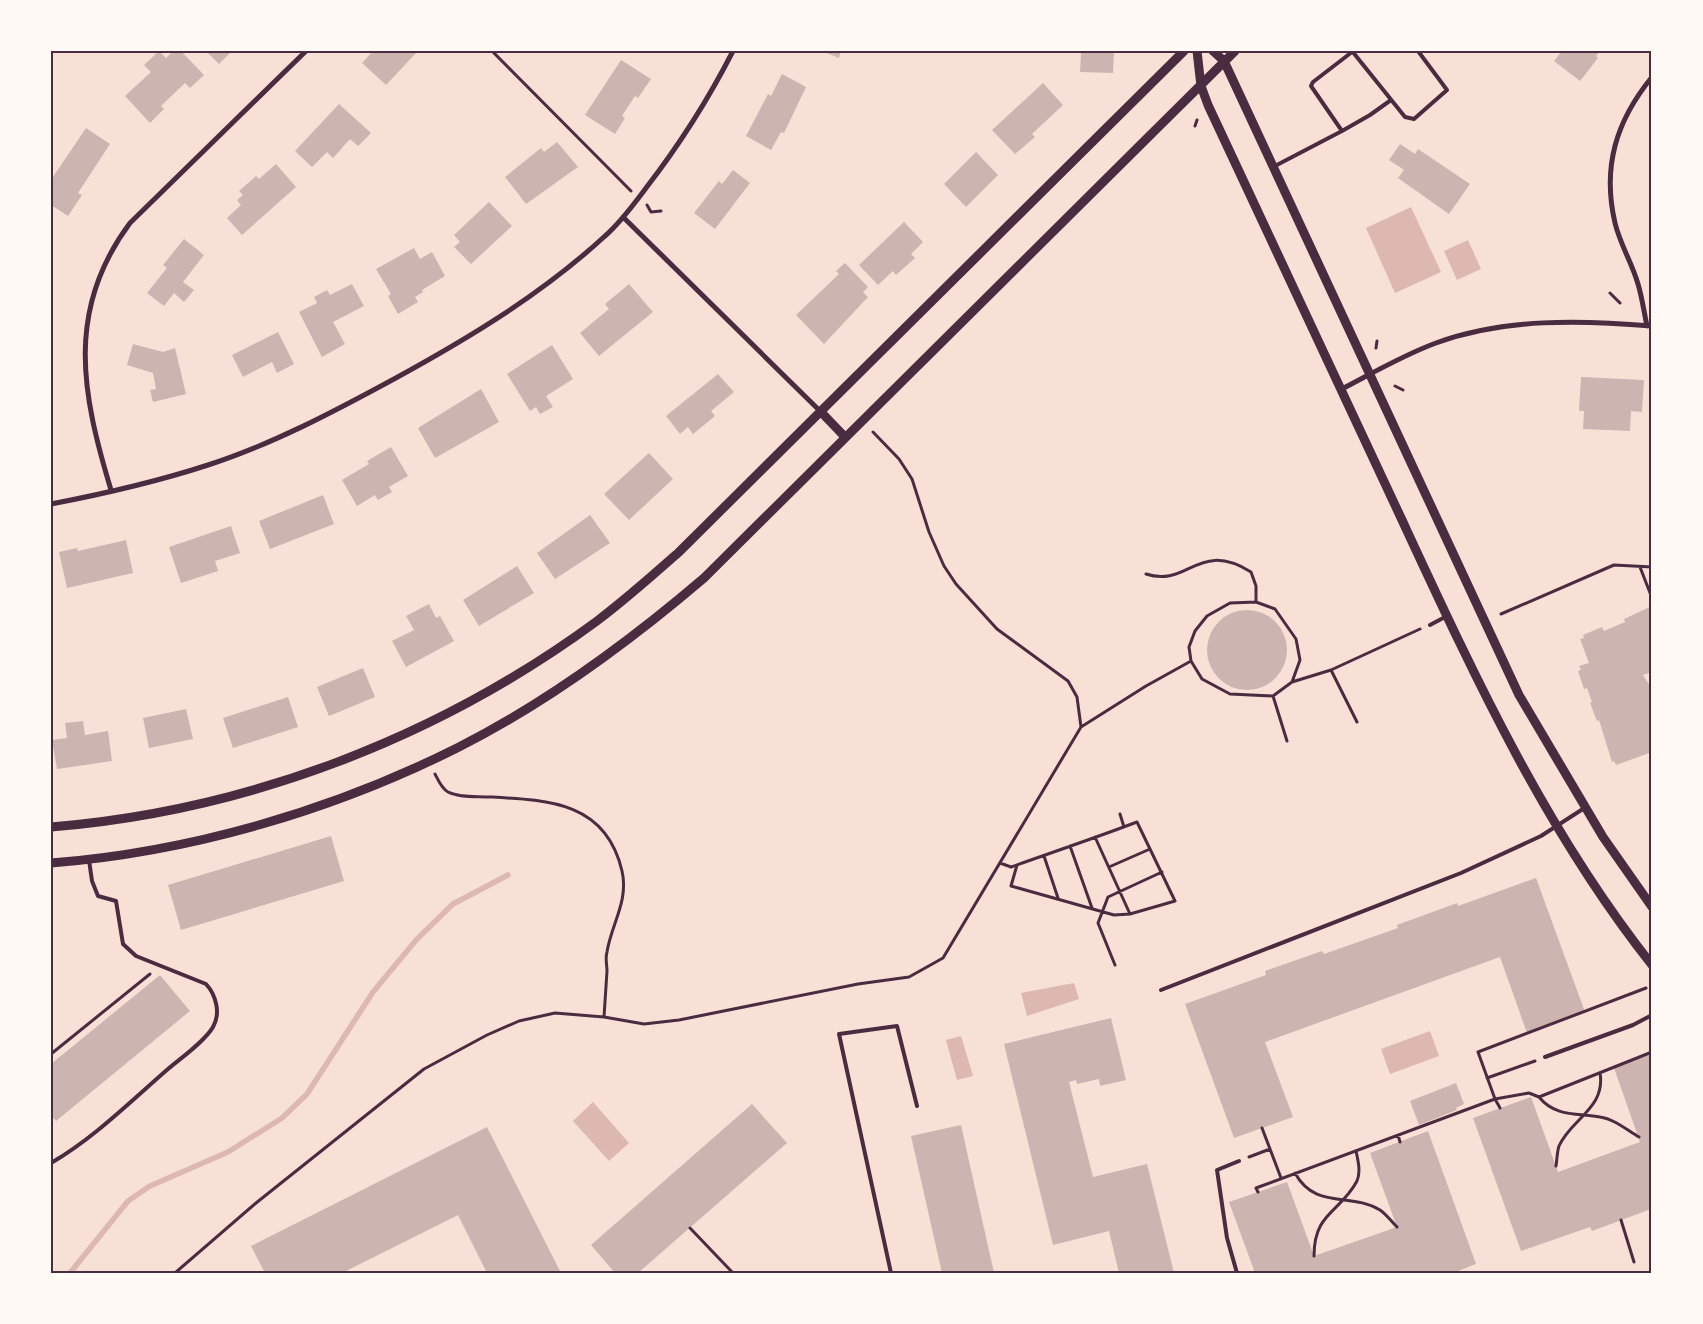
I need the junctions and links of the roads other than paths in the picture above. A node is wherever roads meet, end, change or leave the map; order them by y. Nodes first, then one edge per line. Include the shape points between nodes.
1 (306, 51) edge
2 (733, 51) edge
3 (1184, 51) edge
4 (1197, 51) edge
5 (1213, 51) edge
6 (1235, 51) edge
7 (1352, 51) edge
8 (1418, 51) edge
9 (1224, 61) junction
10 (1652, 77) edge
11 (1201, 86) junction
12 (1391, 100) junction
13 (1342, 131) junction
14 (1273, 167) junction
15 (623, 217) junction
16 (1649, 326) edge
17 (1369, 376) junction
18 (1339, 390) junction
19 (822, 412) junction
20 (845, 437) junction
21 (112, 490) junction
22 (51, 504) edge
23 (1445, 617) junction
24 (1430, 625) road end
25 (1586, 807) junction
26 (1556, 826) junction
27 (51, 827) edge
28 (89, 860) junction
29 (51, 863) edge
30 (1652, 907) edge
31 (1652, 965) edge
32 (1161, 990) dead end
33 (1652, 1015) edge
34 (1545, 1057) road end
35 (917, 1106) dead end
36 (1239, 1161) road end
37 (51, 1163) edge
38 (891, 1273) edge
39 (1236, 1273) edge

1 - 21 street via 130,224 117,240 102,270 89,305 84,370 100,454
2 - 15 street via 682,142
3 - 19 street
4 - 11 street
5 - 9 street
6 - 9 street
7 - 12 lane
7 - 13 lane via 1311,86
8 - 12 lane via 1447,90 1410,120
9 - 11 street
9 - 14 street
10 - 16 street via 1626,116 1610,168 1610,196 1616,225 1638,284
11 - 18 street
11 - 20 street
12 - 13 lane
13 - 14 lane
14 - 17 street
15 - 19 street
15 - 21 street via 606,236 558,276 498,319 360,398 296,429 208,465
16 - 17 street via 1558,322 1473,332 1436,343
17 - 18 street
17 - 25 street via 1518,695
18 - 23 street
19 - 20 street
19 - 27 street via 678,553 633,592 557,648 479,696 400,736 257,790 105,823
20 - 28 street via 704,578 652,621 576,677 467,742 368,787 266,822 211,837
21 - 22 street
23 - 24 lane
23 - 26 street via 1506,738
25 - 26 lane
25 - 30 street
26 - 31 street
26 - 32 lane via 1461,874
28 - 29 street
28 - 37 lane via 98,896 116,901 123,944 136,956 206,984 213,992 217,1015 213,1027 179,1059 90,1135
33 - 34 lane
35 - 38 lane via 897,1026 839,1034
36 - 39 lane via 1217,1170 1227,1238

